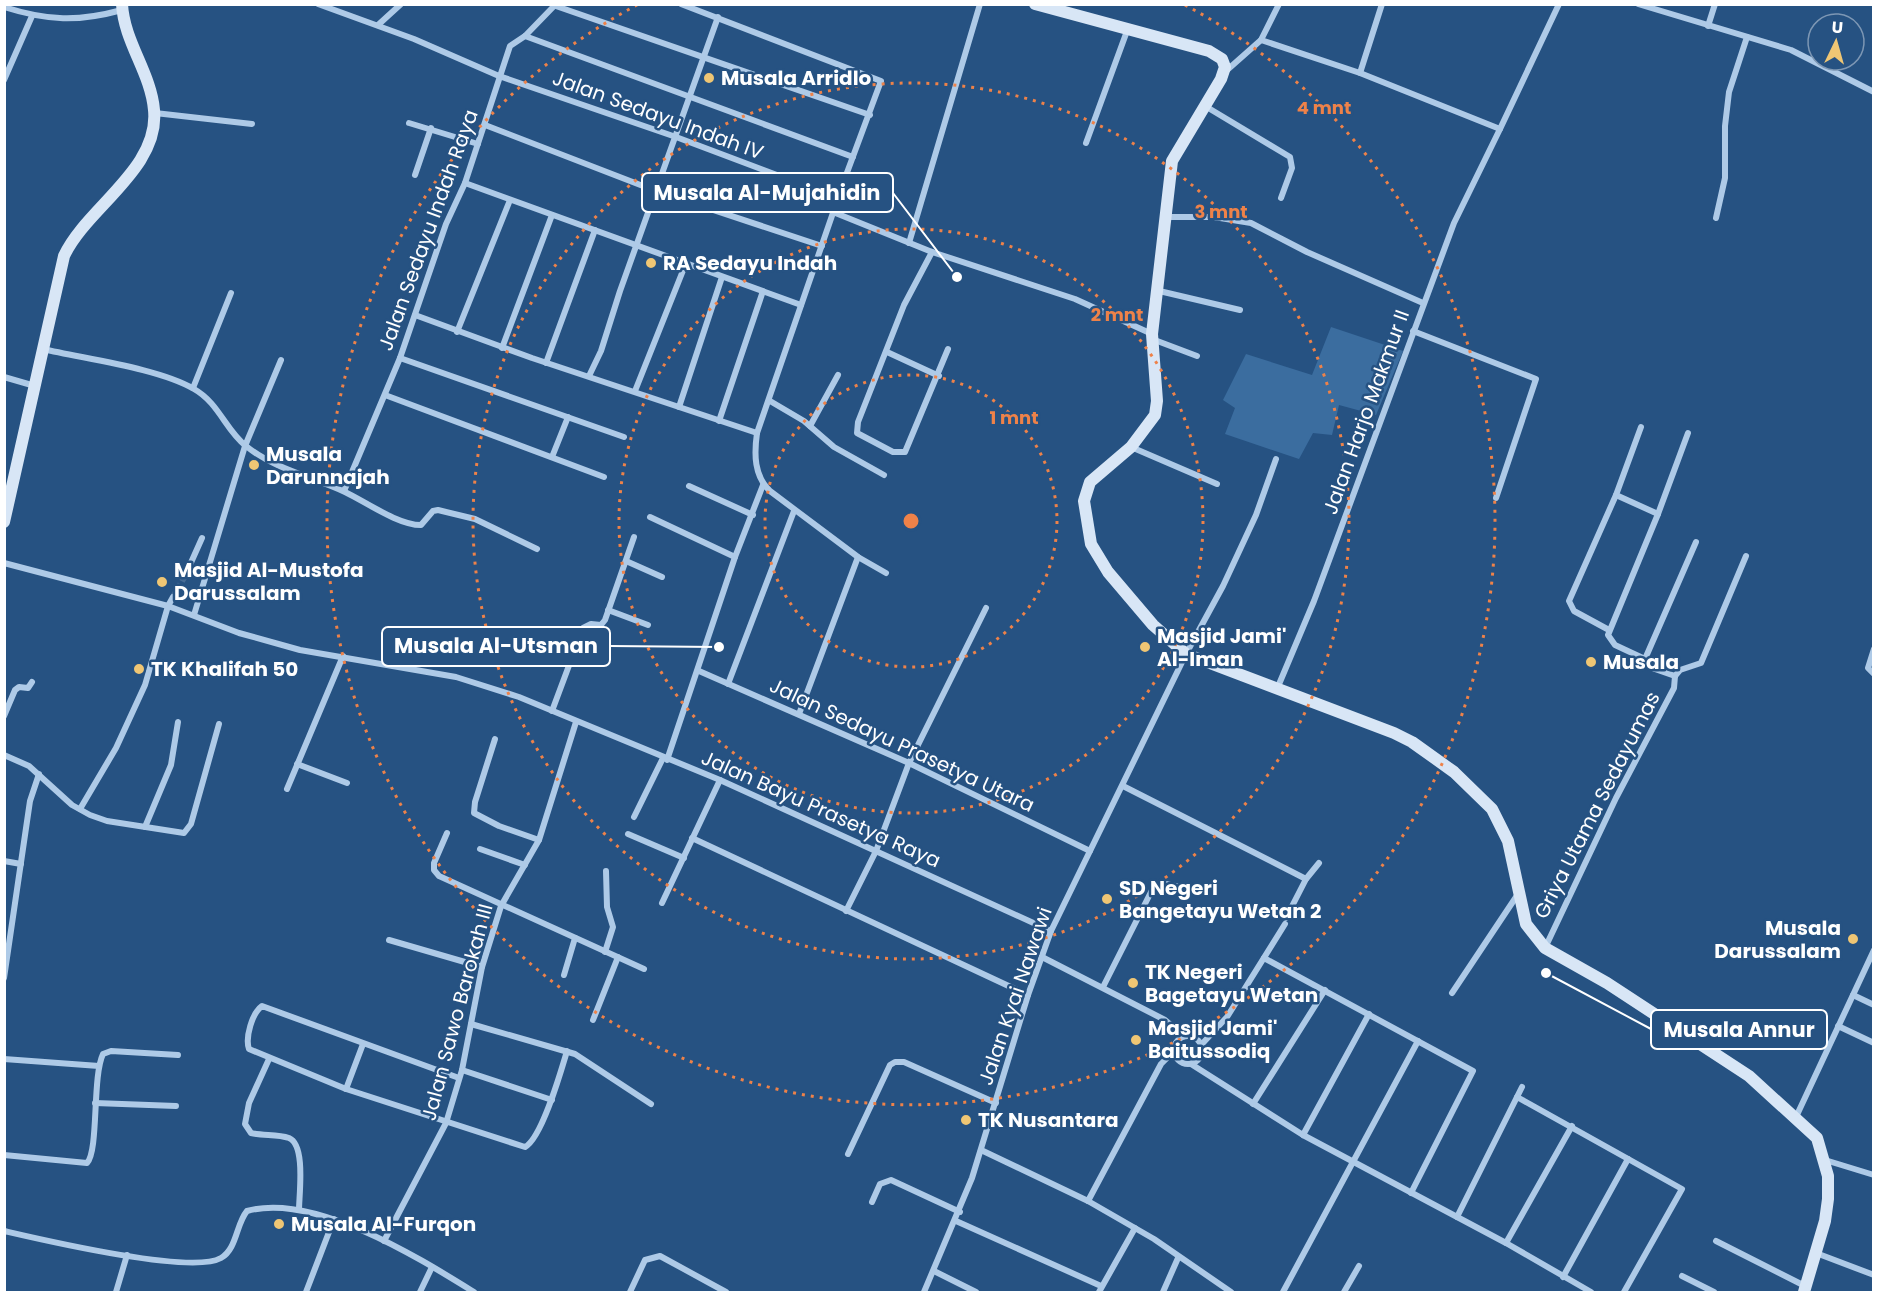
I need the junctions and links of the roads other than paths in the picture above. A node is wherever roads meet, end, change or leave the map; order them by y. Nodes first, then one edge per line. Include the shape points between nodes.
1 (318, 4) edge
2 (401, 4) edge
3 (681, 4) edge
4 (980, 4) edge
5 (1035, 4) edge
6 (1279, 4) edge
7 (1382, 4) edge
8 (1559, 4) edge
9 (1638, 4) edge
10 (1715, 4) edge
11 (555, 5) edge
12 (4, 7) edge
13 (122, 7) edge
14 (32, 16) junction
15 (718, 17) junction
16 (378, 26) junction
17 (1708, 26) junction
18 (1127, 31) junction
19 (525, 36) junction
20 (1747, 37) junction
21 (1261, 39) junction
22 (703, 58) junction
23 (1225, 71) junction
24 (1360, 74) junction
25 (500, 76) junction
26 (4, 80) edge
27 (1874, 92) edge
28 (689, 97) junction
29 (1206, 106) junction
30 (155, 113) junction
31 (870, 115) junction
32 (409, 123) dead end
33 (252, 124) dead end
34 (485, 125) junction
35 (431, 128) junction
36 (1500, 129) junction
37 (676, 137) junction
38 (478, 144) junction
39 (1086, 144) dead end
40 (853, 157) junction
41 (414, 175) dead end
42 (465, 183) junction
43 (656, 191) junction
44 (838, 198) junction
45 (1281, 198) dead end
46 (510, 200) junction
47 (833, 212) junction
48 (552, 215) junction
49 (1164, 218) junction
50 (1716, 218) dead end
51 (595, 230) junction
52 (909, 243) junction
53 (822, 246) junction
54 (636, 247) junction
55 (932, 252) junction
56 (686, 263) junction
57 (722, 277) junction
58 (1155, 290) junction
59 (763, 291) junction
60 (231, 293) dead end
61 (1423, 303) junction
62 (801, 304) junction
63 (1240, 310) dead end
64 (415, 315) junction
65 (1413, 331) junction
66 (458, 332) junction
67 (1151, 337) junction
68 (502, 348) junction
69 (42, 349) junction
70 (948, 349) dead end
71 (887, 352) junction
72 (1197, 356) dead end
73 (400, 357) junction
74 (281, 360) dead end
75 (546, 363) junction
76 (838, 375) dead end
77 (590, 376) junction
78 (939, 376) junction
79 (4, 377) edge
80 (35, 386) junction
81 (193, 388) junction
82 (634, 391) junction
83 (385, 395) junction
84 (770, 401) junction
85 (679, 407) junction
86 (568, 417) junction
87 (719, 421) junction
88 (810, 426) junction
89 (1641, 427) dead end
90 (757, 433) junction
91 (1688, 433) dead end
92 (624, 437) dead end
93 (245, 446) junction
94 (1131, 447) junction
95 (552, 457) junction
96 (1276, 459) dead end
97 (884, 475) dead end
98 (604, 477) dead end
99 (1217, 484) dead end
100 (764, 485) junction
101 (689, 486) dead end
102 (344, 491) junction
103 (1616, 495) junction
104 (1496, 498) dead end
105 (794, 511) junction
106 (1658, 514) junction
107 (753, 515) junction
108 (650, 517) dead end
109 (4, 522) edge
110 (634, 537) dead end
111 (202, 538) dead end
112 (1696, 542) dead end
113 (537, 549) dead end
114 (1746, 556) dead end
115 (735, 557) junction
116 (858, 557) junction
117 (626, 561) junction
118 (4, 563) edge
119 (886, 573) dead end
120 (184, 576) tunnel mouth
121 (662, 577) dead end
122 (173, 597) tunnel mouth
123 (168, 606) junction
124 (986, 608) dead end
125 (608, 610) junction
126 (194, 615) junction
127 (648, 625) dead end
128 (1609, 630) junction
129 (1874, 649) edge
130 (1186, 654) junction
131 (343, 656) junction
132 (1645, 659) junction
133 (699, 671) junction
134 (1874, 674) edge
135 (1675, 676) junction
136 (32, 682) dead end
137 (728, 684) junction
138 (1276, 689) junction
139 (552, 711) junction
140 (799, 714) junction
141 (4, 716) edge
142 (178, 722) dead end
143 (576, 722) junction
144 (219, 724) dead end
145 (495, 739) dead end
146 (4, 755) edge
147 (665, 759) junction
148 (909, 763) junction
149 (297, 764) junction
150 (39, 774) junction
151 (720, 780) junction
152 (347, 783) dead end
153 (1123, 786) junction
154 (287, 789) dead end
155 (80, 809) junction
156 (634, 817) dead end
157 (145, 827) junction
158 (447, 833) dead end
159 (627, 834) dead end
160 (692, 838) junction
161 (539, 840) junction
162 (480, 849) dead end
163 (876, 851) junction
164 (1090, 851) junction
165 (684, 858) junction
166 (4, 861) edge
167 (1319, 862) dead end
168 (21, 864) junction
169 (525, 865) junction
170 (606, 871) dead end
171 (1306, 879) junction
172 (1202, 892) dead end
173 (1518, 894) junction
174 (662, 903) dead end
175 (501, 906) junction
176 (846, 911) junction
177 (1051, 931) junction
178 (575, 938) junction
179 (389, 940) dead end
180 (1545, 948) junction
181 (1874, 950) edge
182 (605, 952) junction
183 (618, 957) junction
184 (1042, 957) junction
185 (1264, 958) junction
186 (482, 967) junction
187 (644, 969) dead end
188 (564, 975) dead end
189 (4, 978) edge
190 (1103, 987) junction
191 (1325, 990) junction
192 (1452, 993) dead end
193 (1028, 995) junction
194 (1853, 995) junction
195 (1874, 1005) edge
196 (1369, 1014) junction
197 (593, 1020) dead end
198 (471, 1024) junction
199 (1838, 1026) junction
200 (1184, 1036) junction
201 (1418, 1041) junction
202 (1874, 1043) edge
203 (363, 1044) junction
204 (1202, 1044) junction
205 (567, 1051) junction
206 (1174, 1051) junction
207 (178, 1055) dead end
208 (4, 1059) edge
209 (269, 1059) junction
210 (1191, 1064) junction
211 (99, 1066) junction
212 (462, 1070) junction
213 (459, 1078) junction
214 (1522, 1087) dead end
215 (346, 1089) junction
216 (1517, 1097) junction
217 (552, 1100) junction
218 (95, 1103) junction
219 (996, 1103) junction
220 (651, 1104) dead end
221 (1253, 1104) junction
222 (176, 1106) dead end
223 (1796, 1117) junction
224 (446, 1123) junction
225 (1572, 1126) junction
226 (1304, 1136) junction
227 (981, 1150) junction
228 (848, 1154) dead end
229 (4, 1155) edge
230 (1628, 1159) junction
231 (1824, 1160) junction
232 (1354, 1162) junction
233 (1874, 1175) edge
234 (1411, 1193) junction
235 (1088, 1201) junction
236 (872, 1202) dead end
237 (299, 1210) junction
238 (960, 1212) junction
239 (1457, 1217) junction
240 (334, 1219) junction
241 (956, 1221) junction
242 (1135, 1228) junction
243 (4, 1231) edge
244 (384, 1240) junction
245 (1716, 1241) dead end
246 (1506, 1243) junction
247 (1815, 1252) junction
248 (127, 1255) junction
249 (1178, 1258) junction
250 (1359, 1266) dead end
251 (432, 1268) junction
252 (934, 1271) junction
253 (1874, 1275) edge
254 (1682, 1276) dead end
255 (1563, 1278) junction
256 (1100, 1289) edge
257 (1805, 1289) edge
258 (116, 1293) edge
259 (306, 1293) edge
260 (420, 1293) edge
261 (474, 1293) edge
262 (630, 1293) edge
263 (726, 1293) edge
264 (924, 1293) edge
265 (976, 1293) edge
266 (1163, 1293) edge
267 (1231, 1293) edge
268 (1283, 1293) edge
269 (1344, 1293) edge
270 (1591, 1293) edge
271 (1624, 1293) edge
272 (1714, 1293) edge

1 - 16 street
2 - 16 street
3 - 15 street
4 - 52 street
5 - 18 street
6 - 21 street
7 - 24 street
8 - 36 street
9 - 17 street
10 - 17 street
11 - 19 street, Jalan Sedayu Indah Raya
11 - 22 street
12 - 14 street
13 - 14 street via 94,18
13 - 30 street
14 - 26 street
15 - 22 street
15 - 31 street via 881,81
16 - 25 street
17 - 20 street
18 - 23 street via 1209,51 1222,59
18 - 39 street
19 - 25 street, Jalan Sedayu Indah Raya via 510,46
19 - 28 street
20 - 27 street via 1791,50
20 - 50 street via 1730,92 1725,126 1725,178
21 - 23 street
21 - 24 street
22 - 28 street
22 - 31 street
23 - 29 street
24 - 36 street
25 - 34 street, Jalan Sedayu Indah Raya
25 - 37 street, Jalan Sedayu Indah IV
28 - 37 street
28 - 40 street
29 - 45 street via 1290,158 1292,168
29 - 49 street via 1172,161
30 - 33 street
30 - 69 street via 141,158 69,246
31 - 40 street
32 - 35 street
34 - 38 street, Jalan Sedayu Indah Raya
34 - 43 street
35 - 38 street
35 - 41 street
36 - 61 street via 1454,223
37 - 43 street
37 - 44 street, Jalan Sedayu Indah IV
38 - 42 street, Jalan Sedayu Indah Raya
40 - 44 street
42 - 46 street
42 - 64 street, Jalan Sedayu Indah Raya via 436,250
43 - 53 street
43 - 54 street
44 - 47 street
46 - 48 street
46 - 66 street
47 - 52 street
47 - 53 street
48 - 51 street
48 - 68 street
49 - 58 street
49 - 61 street, Jalan Harjo Makmur II via 1214,217 1251,223
51 - 54 street
51 - 75 street
52 - 55 street
53 - 62 street
54 - 56 street
54 - 77 street
55 - 67 street via 1076,298
55 - 71 street via 904,305
56 - 57 street
56 - 82 street
57 - 59 street
57 - 85 street
58 - 63 street
58 - 67 street
59 - 62 street
59 - 87 street
60 - 81 street
61 - 65 street, Jalan Harjo Makmur II
62 - 84 street
64 - 66 street
64 - 73 street, Jalan Sedayu Indah Raya
65 - 104 street via 1536,378
65 - 138 street, Jalan Harjo Makmur II via 1314,601
66 - 68 street
67 - 72 street
67 - 94 street via 1157,409
68 - 75 street
69 - 80 street
69 - 81 street via 146,371
70 - 78 street
71 - 78 street
71 - 78 street via 857,430 893,452 905,452
73 - 83 street, Jalan Sedayu Indah Raya
73 - 86 street
74 - 93 street
75 - 77 street
76 - 88 street
77 - 82 street
79 - 80 street
80 - 109 street
81 - 93 street via 214,405
82 - 85 street
83 - 95 street
83 - 102 street, Jalan Sedayu Indah Raya
84 - 88 street
84 - 90 street
85 - 87 street
86 - 92 street
86 - 95 street
87 - 90 street
88 - 97 street via 834,447
89 - 103 street
90 - 100 street via 755,454
91 - 106 street
93 - 102 street via 281,466
93 - 126 street
94 - 99 street
94 - 130 street via 1086,488 1084,501 1091,544 1125,594 1165,638
95 - 98 street
96 - 130 street, Jalan Kyai Nawawi via 1256,515
100 - 105 street
100 - 107 street
101 - 107 street
102 - 113 street via 411,524 424,524 438,510 475,519
103 - 106 street
103 - 128 street via 1569,601 1574,611
105 - 116 street
105 - 137 street
106 - 128 street
107 - 115 street
108 - 115 street
110 - 117 street
111 - 120 street
112 - 132 street, Griya Utama Sedayumas
114 - 135 street via 1701,663 1680,670
115 - 133 street
116 - 119 street
116 - 140 street
117 - 121 street
117 - 125 street
118 - 123 street, Jalan Bayu Prasetya Raya
122 - 123 street
123 - 126 street, Jalan Bayu Prasetya Raya
123 - 155 street via 145,685 116,748
124 - 148 street
125 - 127 street
125 - 139 street via 601,625 583,628
126 - 131 street, Jalan Bayu Prasetya Raya via 270,641
128 - 132 street, Griya Utama Sedayumas via 1612,643
129 - 134 street via 1868,668
130 - 138 street
130 - 153 street, Jalan Kyai Nawawi
131 - 139 street, Jalan Bayu Prasetya Raya via 456,677
131 - 149 street
132 - 135 street, Griya Utama Sedayumas via 1652,668
133 - 137 street, Jalan Sedayu Prasetya Utara
133 - 147 street
135 - 180 street, Griya Utama Sedayumas via 1674,688 1616,798
136 - 141 street via 28,688 15,690
137 - 140 street, Jalan Sedayu Prasetya Utara
138 - 173 street via 1394,733 1454,772 1492,809 1501,824
139 - 143 street, Jalan Bayu Prasetya Raya
140 - 148 street, Jalan Sedayu Prasetya Utara
142 - 157 street via 171,765
143 - 147 street, Jalan Bayu Prasetya Raya
143 - 161 street, Jalan Sawo Barokah III
144 - 157 street via 188,830 177,833
145 - 161 street via 474,813
146 - 150 street
147 - 151 street, Jalan Bayu Prasetya Raya
147 - 156 street
148 - 163 street
148 - 164 street, Jalan Sedayu Prasetya Utara
149 - 152 street
149 - 154 street
150 - 155 street
150 - 168 street via 30,801
151 - 160 street
151 - 163 street, Jalan Bayu Prasetya Raya
153 - 164 street, Jalan Kyai Nawawi
153 - 171 street
155 - 157 street via 107,821
158 - 175 street via 434,863 436,873
159 - 165 street
160 - 165 street
160 - 176 street
161 - 169 street, Jalan Sawo Barokah III
162 - 169 street
163 - 176 street
163 - 177 street, Jalan Bayu Prasetya Raya
164 - 177 street, Jalan Kyai Nawawi
165 - 174 street
166 - 168 street
167 - 171 street
168 - 189 street
169 - 175 street, Jalan Sawo Barokah III
170 - 182 street via 607,907 613,927
171 - 185 street
172 - 190 street via 1166,884 1152,891
173 - 180 street via 1526,924
173 - 192 street
175 - 178 street
175 - 186 street, Jalan Sawo Barokah III
176 - 193 street
177 - 184 street, Jalan Kyai Nawawi
178 - 182 street
178 - 188 street
179 - 186 street
180 - 223 street via 1607,983 1749,1076
181 - 194 street
182 - 183 street
183 - 187 street
183 - 197 street
184 - 190 street
184 - 193 street, Jalan Kyai Nawawi
185 - 191 street
185 - 204 street via 1227,1017
186 - 198 street, Jalan Sawo Barokah III
190 - 200 street via 1165,1020
191 - 196 street
191 - 221 street
193 - 219 street, Jalan Kyai Nawawi
194 - 195 street
194 - 199 street
196 - 201 street
196 - 226 street
198 - 205 street
198 - 212 street, Jalan Sawo Barokah III
199 - 202 street
199 - 223 street
200 - 204 street via 1194,1037
200 - 206 street via 1176,1042
201 - 232 street
201 - 234 street via 1473,1071
203 - 209 street via 260,1007 247,1044 249,1049
203 - 213 street
203 - 215 street
204 - 210 street via 1202,1055
205 - 217 street
205 - 220 street
206 - 210 street via 1181,1062
206 - 235 street via 1161,1064
207 - 211 street via 111,1051 103,1054
208 - 211 street
209 - 215 street
209 - 237 street via 249,1103 245,1124 251,1133 289,1138 297,1146
210 - 221 street
211 - 218 street
212 - 213 street, Jalan Sawo Barokah III
212 - 217 street
213 - 224 street, Jalan Sawo Barokah III
214 - 216 street
215 - 224 street
216 - 225 street
216 - 239 street
217 - 224 street via 525,1146
218 - 222 street
218 - 229 street via 92,1154 87,1163
219 - 227 street, Jalan Kyai Nawawi
219 - 228 street via 904,1062 895,1062 890,1065
221 - 226 street
223 - 231 street via 1817,1138
224 - 244 street, Jalan Sawo Barokah III
225 - 230 street
225 - 246 street
226 - 232 street
227 - 235 street
227 - 238 street, Jalan Kyai Nawawi
230 - 255 street
230 - 271 street via 1680,1187 1682,1192
231 - 233 street
231 - 247 street via 1828,1199
232 - 234 street
232 - 268 street
234 - 239 street
235 - 242 street
236 - 238 street via 880,1184 891,1180
237 - 240 street
237 - 248 street via 247,1211 230,1248 214,1261 166,1262
238 - 241 street, Jalan Kyai Nawawi
239 - 246 street
240 - 244 street
240 - 259 street
241 - 252 street, Jalan Kyai Nawawi
241 - 256 street
242 - 249 street
242 - 256 street
243 - 248 street
244 - 251 street
245 - 257 street
246 - 255 street
247 - 253 street
247 - 257 street
248 - 258 street
249 - 266 street
249 - 267 street
250 - 269 street
251 - 260 street
251 - 261 street
252 - 264 street, Jalan Kyai Nawawi
252 - 265 street
254 - 272 street
255 - 270 street
262 - 263 street via 645,1260 660,1256

